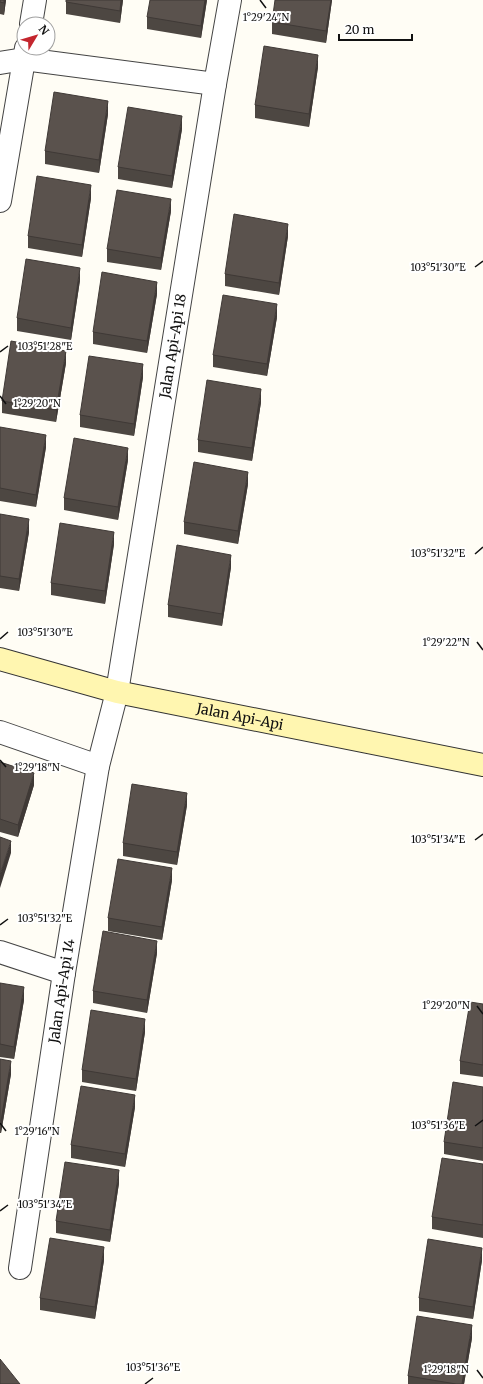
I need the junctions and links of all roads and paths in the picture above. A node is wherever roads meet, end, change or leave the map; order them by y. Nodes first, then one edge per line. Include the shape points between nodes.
1 (35, 0) edge
2 (230, 0) edge
3 (32, 16) edge
4 (21, 56) edge
5 (26, 56) edge
6 (39, 56) edge
7 (0, 64) edge
8 (215, 84) junction
9 (0, 201) edge
10 (0, 659) edge
11 (117, 692) junction
12 (0, 732) edge
13 (483, 764) edge
14 (98, 766) junction
15 (0, 952) edge
16 (64, 973) junction
17 (20, 1268) dead end

1 - 3 street
2 - 8 street, Jalan Api-Api 18
4 - 7 street
5 - 9 street
6 - 8 street
8 - 11 street, Jalan Api-Api 18
10 - 11 street, Jalan Api-Api
11 - 13 street, Jalan Api-Api
11 - 14 street, Jalan Api-Api 14
12 - 14 street
14 - 16 street, Jalan Api-Api 14
15 - 16 street
16 - 17 street, Jalan Api-Api 14

